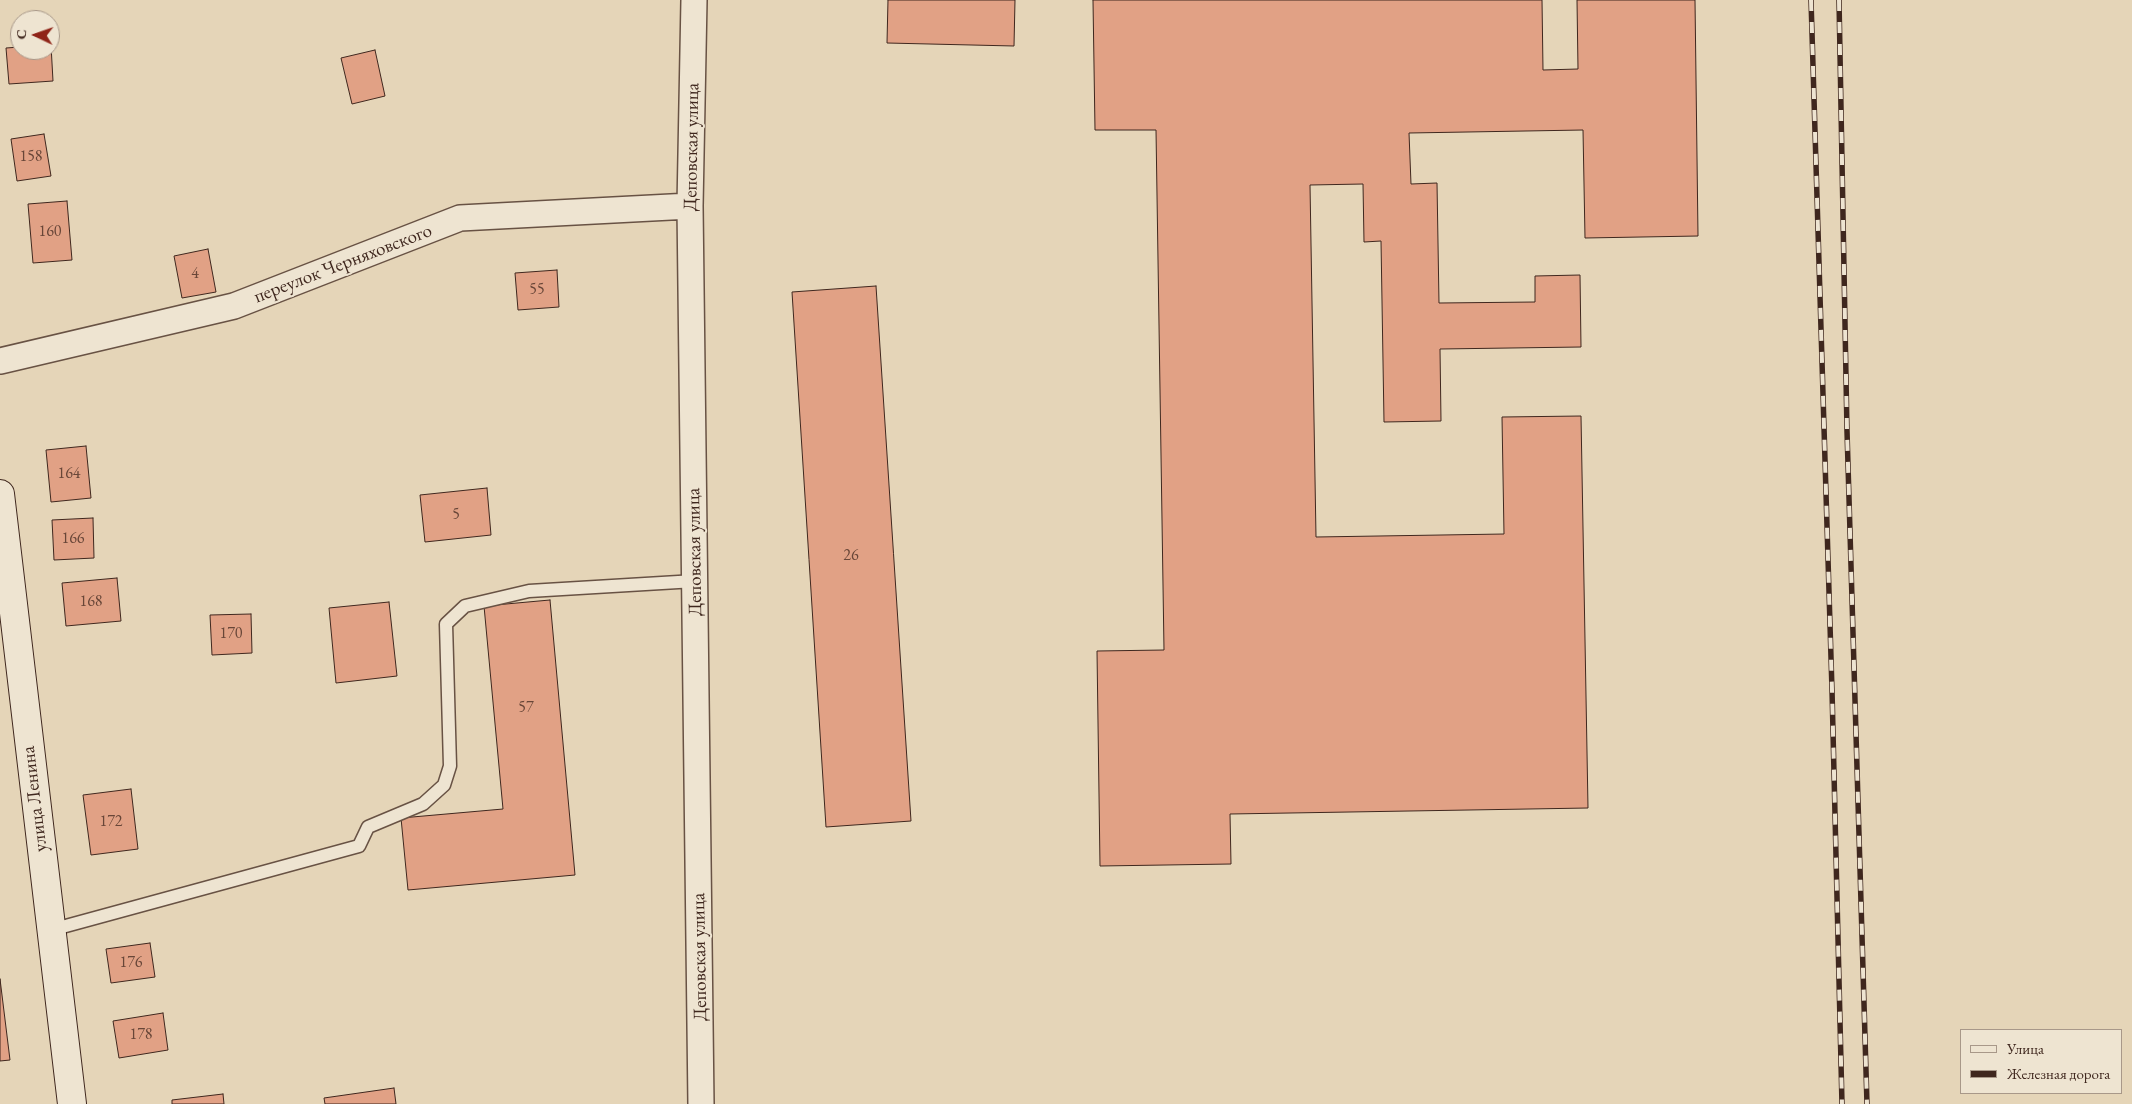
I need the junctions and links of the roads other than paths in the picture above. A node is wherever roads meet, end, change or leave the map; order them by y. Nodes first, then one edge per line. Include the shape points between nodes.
1 (694, 0) edge
2 (690, 206) junction
3 (0, 361) edge
4 (0, 494) edge
5 (695, 581) junction
6 (51, 930) junction
7 (72, 1104) edge
8 (701, 1104) edge

1 - 2 street, Деповская улица
2 - 3 street, переулок Черняховского via 460,218 234,306
2 - 5 street, Деповская улица
4 - 6 main road, улица Ленина
5 - 6 lane via 529,591 465,606 446,624 450,766 444,785 423,804 368,827 359,846
5 - 8 street, Деповская улица
6 - 7 main road, улица Ленина

